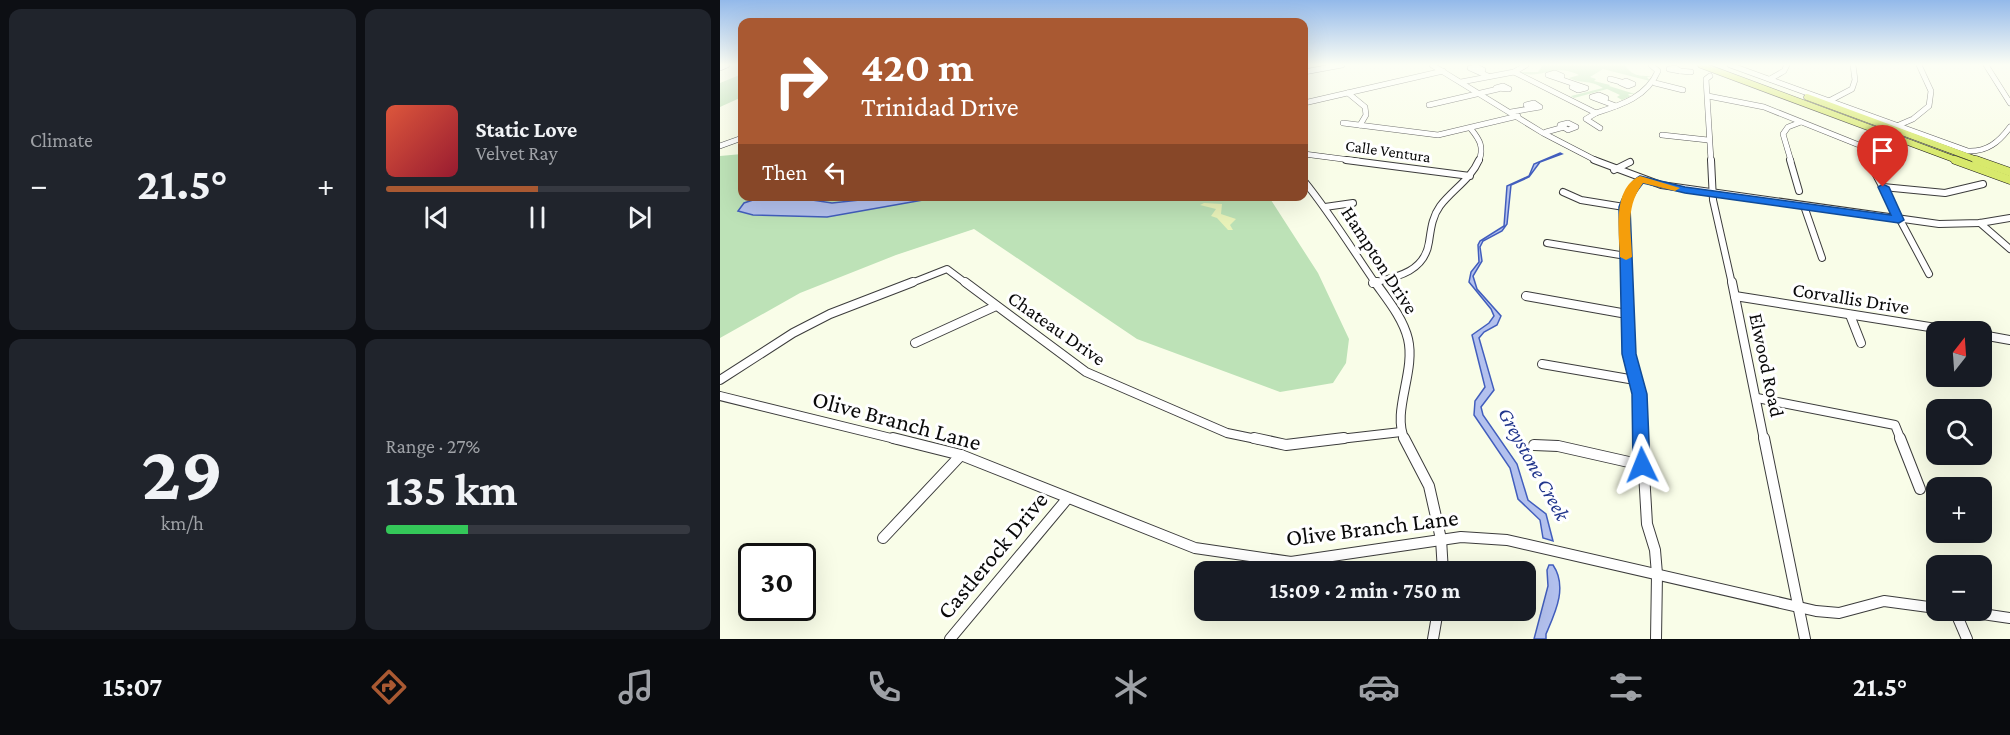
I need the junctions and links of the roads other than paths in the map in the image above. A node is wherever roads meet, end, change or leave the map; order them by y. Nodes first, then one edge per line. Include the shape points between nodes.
1 (1340, 95) edge
2 (1350, 95) edge
3 (1467, 95) edge
4 (1483, 95) edge
5 (1560, 95) edge
6 (1593, 95) dead end
7 (1636, 95) edge
8 (1783, 95) edge
9 (1801, 95) edge
10 (1812, 95) edge
11 (1841, 95) edge
12 (1930, 95) edge
13 (1708, 96) joint
14 (1829, 101) junction
15 (1308, 102) edge
16 (1429, 105) dead end
17 (1616, 106) junction
18 (1529, 107) dead end
19 (1511, 112) junction
20 (1596, 113) junction
21 (1518, 116) junction
22 (1801, 122) junction
23 (1343, 123) dead end
24 (1360, 125) junction
25 (1899, 125) junction
26 (1564, 127) dead end
27 (2010, 127) edge
28 (1600, 128) dead end
29 (1471, 129) junction
30 (1546, 132) junction
31 (1662, 135) dead end
32 (738, 139) edge
33 (1708, 140) junction
34 (720, 146) edge
35 (1308, 154) edge
36 (1630, 162) dead end
37 (1614, 170) junction
38 (2010, 172) edge
39 (1470, 176) junction
40 (1640, 179) junction
41 (2010, 180) edge
42 (1983, 184) dead end
43 (1308, 186) edge
44 (1883, 187) junction
45 (1799, 191) dead end
46 (1563, 192) dead end
47 (1713, 194) junction
48 (1353, 203) dead end
49 (1804, 206) junction
50 (1325, 207) junction
51 (1624, 207) junction
52 (2010, 218) edge
53 (1899, 220) junction
54 (1980, 223) junction
55 (1547, 243) dead end
56 (2010, 249) edge
57 (1626, 256) junction
58 (1822, 258) dead end
59 (1929, 274) dead end
60 (1373, 283) junction
61 (1526, 296) dead end
62 (1736, 296) junction
63 (996, 306) junction
64 (1627, 314) junction
65 (1850, 315) junction
66 (1926, 327) edge
67 (1992, 337) edge
68 (2010, 340) edge
69 (915, 343) dead end
70 (1861, 343) dead end
71 (1542, 364) dead end
72 (720, 380) edge
73 (1635, 380) junction
74 (720, 396) edge
75 (1756, 398) junction
76 (1401, 432) junction
77 (1534, 445) dead end
78 (961, 455) junction
79 (1642, 465) junction
80 (1920, 489) dead end
81 (1067, 499) junction
82 (883, 538) dead end
83 (1441, 539) junction
84 (1442, 561) edge
85 (1657, 574) junction
86 (1926, 607) edge
87 (1798, 608) junction
88 (1992, 615) edge
89 (2010, 618) edge
90 (1436, 621) edge
91 (1960, 621) edge
92 (954, 638) edge
93 (1433, 639) edge
94 (1656, 639) edge
95 (1805, 639) edge
96 (1967, 639) edge

1 - 15 street
2 - 24 street via 1365,107 1366,116
3 - 16 street
4 - 19 street
5 - 20 street
6 - 17 street
7 - 17 street
8 - 41 main road
9 - 38 main road
10 - 14 street
11 - 14 street
12 - 25 street via 1929,106
13 - 22 street via 1745,102
13 - 33 street, Elwood Road
14 - 25 street
17 - 20 street
18 - 19 street
19 - 21 street
20 - 28 street via 1586,119
21 - 29 street
21 - 30 street
22 - 44 street via 1884,155 1874,162 1873,169
22 - 45 street via 1788,127 1783,134
23 - 24 street
24 - 29 street via 1438,135
25 - 27 street via 1972,152 1990,147
26 - 30 street
29 - 39 street via 1481,137 1484,146
30 - 37 street
31 - 33 street
32 - 34 street
33 - 47 street, Elwood Road
35 - 39 street, Calle Ventura
36 - 37 street
37 - 40 street
39 - 60 street via 1433,218 1427,255 1402,276
40 - 47 street
40 - 51 street
42 - 44 street via 1950,195
43 - 50 street, Hampton Drive
44 - 53 street
46 - 51 street via 1581,200
47 - 49 street
47 - 62 street, Elwood Road
48 - 50 street
49 - 53 street
49 - 58 street
50 - 60 street, Hampton Drive
51 - 57 street
52 - 54 street
53 - 54 street
53 - 59 street
54 - 56 street
55 - 57 street
57 - 64 street
60 - 76 street, Hampton Drive via 1394,309 1408,338 1410,370 1402,398
61 - 64 street
62 - 65 street, Corvallis Drive
62 - 75 street, Elwood Road
63 - 69 street
63 - 72 street, Chateau Drive via 947,269 830,314
63 - 76 street, Chateau Drive via 1086,372 1227,433 1286,445
64 - 73 street
65 - 66 street, Corvallis Drive
65 - 70 street
67 - 68 street
71 - 73 street
73 - 79 street
74 - 78 street, Olive Branch Lane
75 - 80 street via 1895,425
75 - 87 street, Elwood Road
76 - 83 street, Hampton Drive via 1430,486
77 - 79 street via 1558,446
78 - 81 street, Olive Branch Lane
78 - 82 street
79 - 85 street via 1647,525
81 - 83 street, Olive Branch Lane via 1195,548 1291,562
81 - 92 street, Castlerock Drive
83 - 84 street, Hampton Drive
83 - 85 street, Olive Branch Lane via 1507,540
85 - 87 street, Olive Branch Lane
85 - 94 street
86 - 87 street, Olive Branch Lane via 1884,601 1839,613
87 - 95 street, Elwood Road
88 - 89 street
90 - 93 street
91 - 96 street

